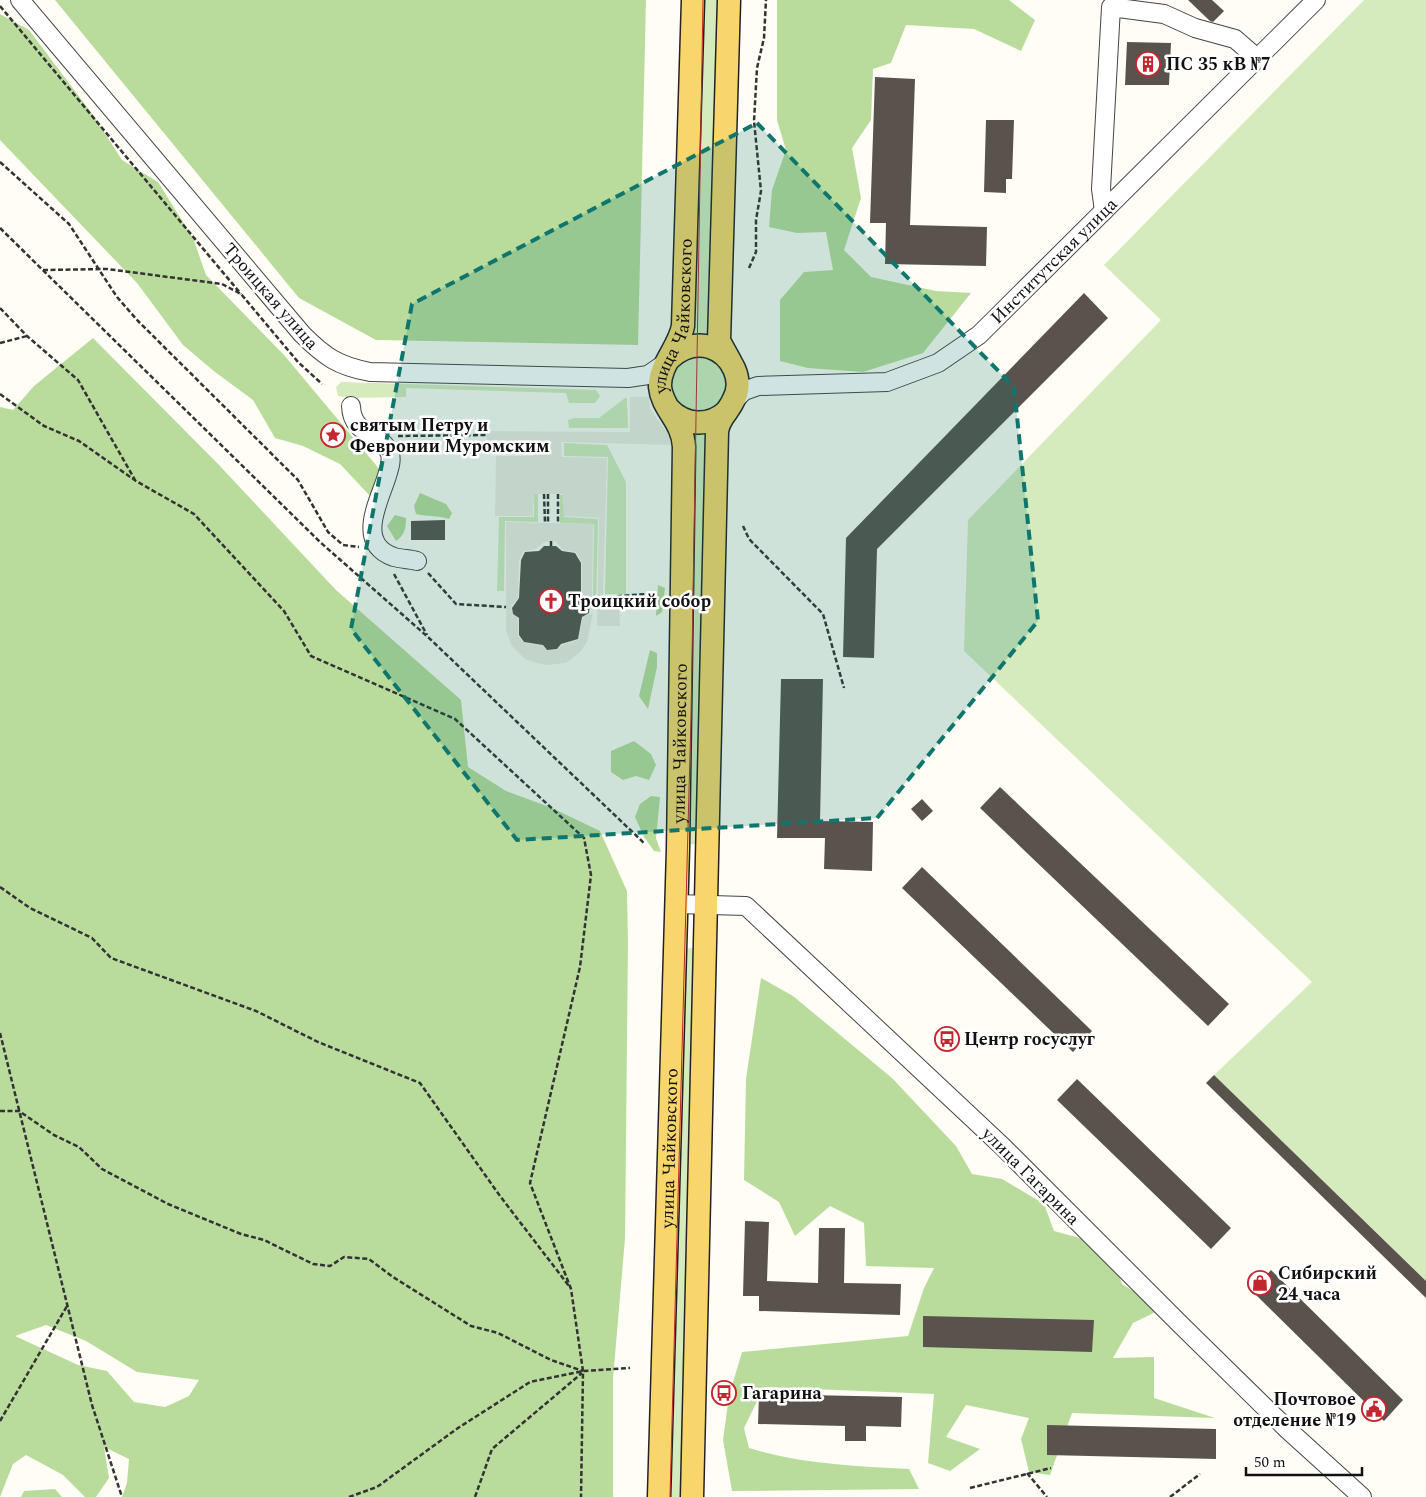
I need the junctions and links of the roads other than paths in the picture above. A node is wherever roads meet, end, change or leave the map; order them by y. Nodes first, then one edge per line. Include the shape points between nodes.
1 (20, 0) edge
2 (693, 0) edge
3 (729, 0) edge
4 (1316, 0) edge
5 (1257, 58) junction
6 (1104, 211) junction
7 (724, 356) junction
8 (669, 360) junction
9 (628, 378) junction
10 (771, 384) junction
11 (666, 405) junction
12 (351, 406) dead end
13 (730, 407) junction
14 (417, 561) road end
15 (676, 904) junction
16 (706, 904) junction
17 (658, 1497) edge
18 (692, 1497) edge
19 (1362, 1497) edge

1 - 9 street, Троицкая улица via 324,356 345,367 370,372
2 - 8 main road, улица Чайковского via 683,321 680,339
3 - 7 main road via 719,341
4 - 5 street, Институтская улица
5 - 6 street, Институтская улица
5 - 6 street via 1235,39 1195,28 1164,14 1111,7 1100,189
6 - 10 street, Институтская улица via 979,335 938,363 875,384
7 - 8 main road via 704,346 693,346
7 - 10 street via 746,376
7 - 13 main road via 738,381
8 - 9 street via 648,375
8 - 11 main road, улица Чайковского via 660,382
9 - 11 street via 649,388
10 - 13 street, Институтская улица via 746,390
11 - 13 main road via 684,420 698,423 713,420
11 - 15 main road, улица Чайковского via 682,430 684,447
12 - 14 street via 355,423 386,447 391,458 373,518 372,532 382,549 395,557
13 - 16 main road, улица Чайковского via 717,432
15 - 16 street, улица Гагарина
15 - 17 main road, улица Чайковского
16 - 18 main road, улица Чайковского
16 - 19 street, улица Гагарина via 746,906 1002,1146 1287,1429

